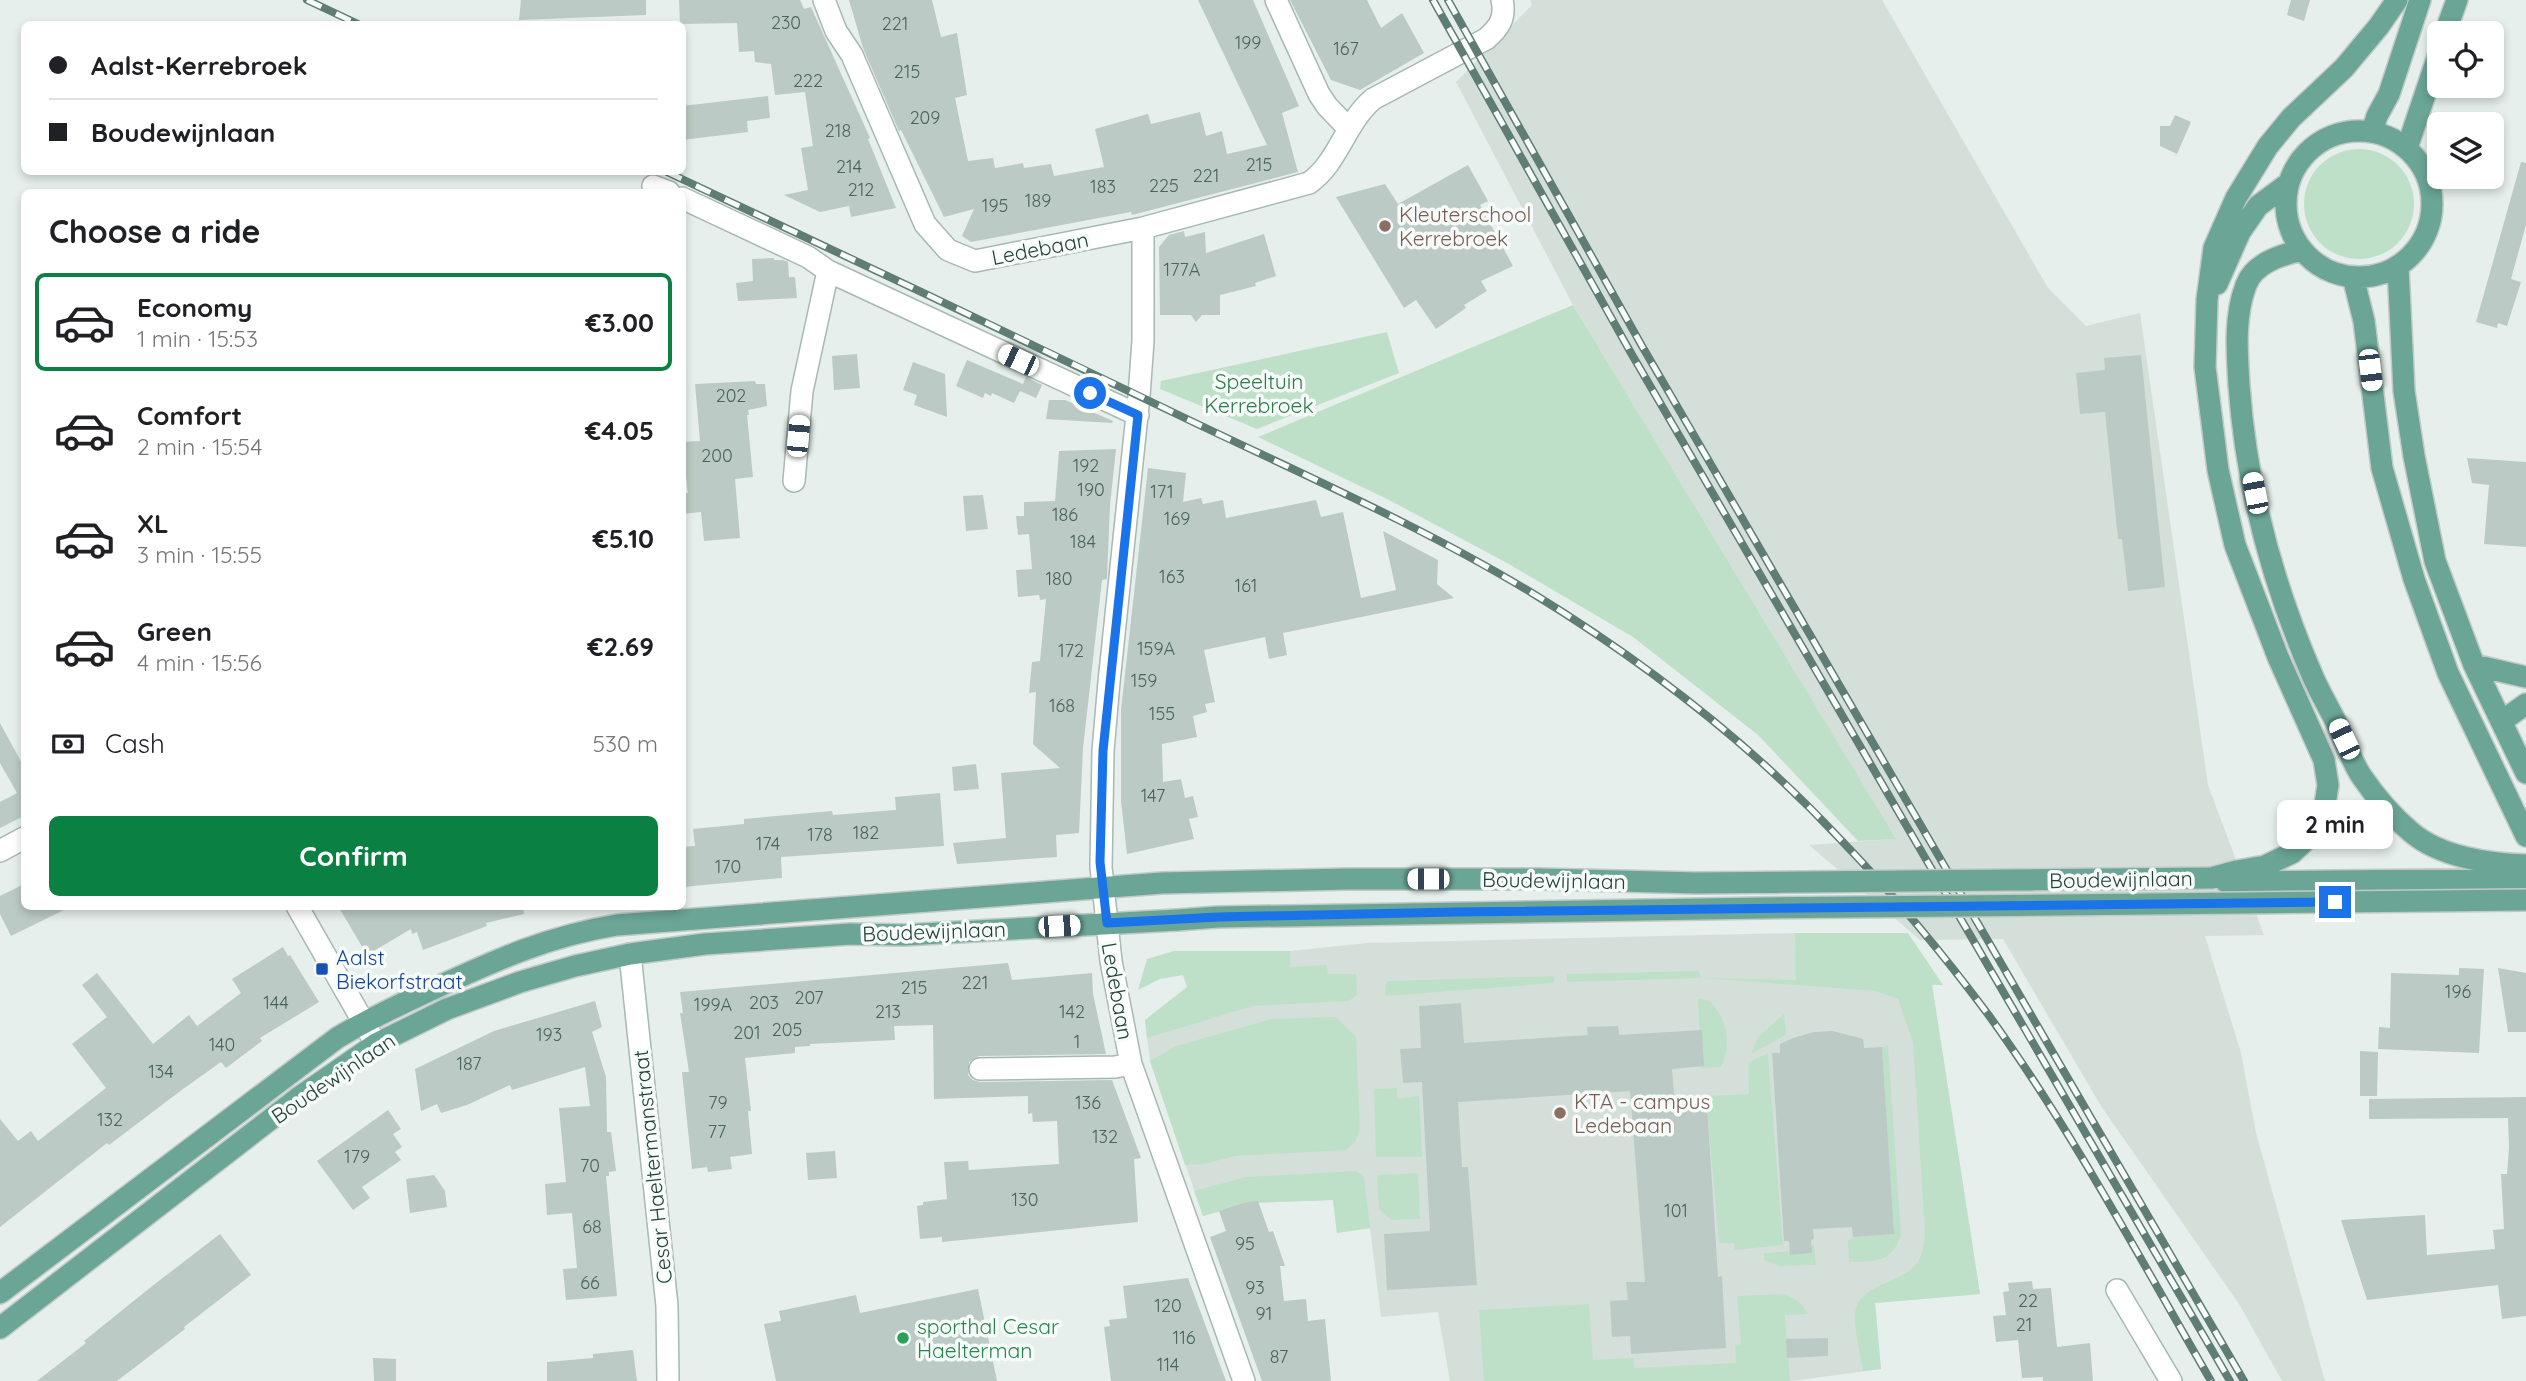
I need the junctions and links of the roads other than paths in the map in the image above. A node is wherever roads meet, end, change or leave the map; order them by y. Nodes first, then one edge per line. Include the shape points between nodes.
1 (824, 0) edge
2 (1276, 0) edge
3 (1502, 0) edge
4 (2397, 0) edge
5 (2420, 0) edge
6 (2457, 0) edge
7 (2449, 21) edge
8 (2427, 89) edge
9 (1348, 128) junction
10 (2372, 132) junction
11 (2407, 148) junction
12 (2289, 183) junction
13 (686, 200) edge
14 (1143, 228) junction
15 (2302, 250) junction
16 (2399, 267) junction
17 (828, 271) junction
18 (2353, 277) junction
19 (2207, 300) junction
20 (1138, 415) junction
21 (794, 481) dead end
22 (2474, 665) junction
23 (2526, 677) edge
24 (2526, 704) edge
25 (2502, 721) junction
26 (2526, 773) edge
27 (2526, 836) edge
28 (21, 840) edge
29 (0, 851) edge
30 (2526, 865) edge
31 (2211, 878) junction
32 (2526, 879) edge
33 (1103, 887) junction
34 (2526, 900) edge
35 (299, 910) edge
36 (1107, 923) junction
37 (630, 954) junction
38 (363, 1022) junction
39 (376, 1044) junction
40 (1131, 1064) junction
41 (980, 1069) dead end
42 (2117, 1290) dead end
43 (0, 1293) edge
44 (0, 1328) edge
45 (668, 1381) edge
46 (1244, 1381) edge
47 (2171, 1381) edge

1 - 14 street, Ledebaan via 925,224 948,250 975,261
2 - 9 street via 1319,94
3 - 9 street via 1497,30 1373,99
4 - 19 main road, Boudewijnlaan via 2344,68 2268,146 2236,198 2214,248
5 - 10 main road
6 - 7 main road
8 - 11 main road
9 - 14 street via 1324,170 1310,183
10 - 11 main road
10 - 12 main road via 2345,132 2321,142 2301,159
11 - 16 main road via 2424,170 2433,196 2431,223 2419,248
12 - 15 main road via 2287,218
12 - 19 main road via 2258,206
13 - 17 street via 808,257
14 - 20 street, Ledebaan
15 - 18 main road via 2316,264
15 - 30 main road via 2263,265 2253,274 2246,285 2236,352 2260,518 2289,619 2361,775 2390,812 2426,842 2462,857
16 - 18 main road via 2377,276
16 - 22 main road via 2404,391 2414,456 2435,561
17 - 20 street
17 - 21 street via 803,391
18 - 27 main road via 2364,321 2382,468 2414,579 2448,673
19 - 31 main road, Boudewijnlaan via 2205,367 2218,470 2235,545 2324,760 2328,785 2324,811 2310,836 2292,853 2265,866
20 - 33 street, Ledebaan via 1103,751
22 - 23 main road
22 - 25 main road
24 - 25 main road
25 - 26 main road
28 - 29 street
31 - 32 main road, Boudewijnlaan via 2233,883
31 - 33 main road, Boudewijnlaan, bridge via 1697,883 1347,879
33 - 36 street, Ledebaan
33 - 38 main road, Boudewijnlaan via 590,930 506,955
34 - 36 main road, Boudewijnlaan, bridge via 1720,908
35 - 38 street
36 - 37 main road, Boudewijnlaan via 850,934
36 - 40 street, Ledebaan
37 - 39 main road, Boudewijnlaan via 520,982 447,1009
37 - 45 street, Cesar Haeltermanstraat via 667,1306
38 - 39 street
38 - 43 main road, Boudewijnlaan
39 - 44 main road, Boudewijnlaan via 298,1098
40 - 41 street
40 - 46 street, Ledebaan
42 - 47 street

